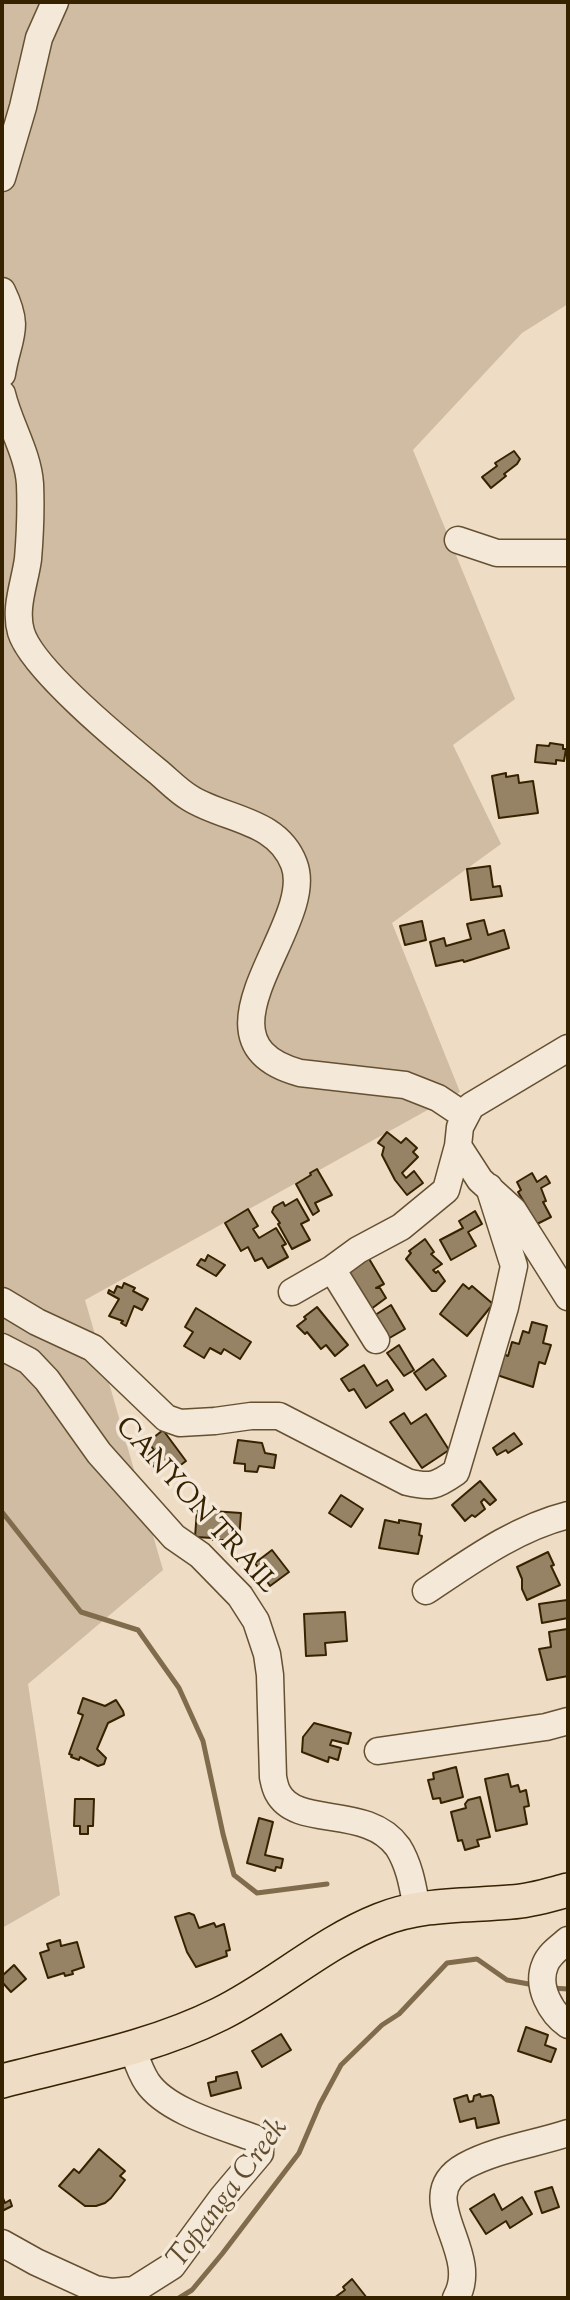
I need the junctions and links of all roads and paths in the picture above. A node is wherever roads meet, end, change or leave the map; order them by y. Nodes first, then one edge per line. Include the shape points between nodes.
1 (55, 2) edge
2 (2, 178) edge
3 (2, 291) edge
4 (2, 374) edge
5 (2, 394) edge
6 (458, 540) dead end
7 (568, 553) edge
8 (568, 1048) edge
9 (465, 1116) junction
10 (458, 1146) junction
11 (489, 1187) junction
12 (332, 1269) junction
13 (292, 1292) dead end
14 (568, 1297) edge
15 (2, 1301) edge
16 (376, 1340) dead end
17 (2, 1348) edge
18 (568, 1515) edge
19 (426, 1591) dead end
20 (568, 1721) edge
21 (378, 1751) dead end
22 (568, 1890) edge
23 (418, 1909) junction
24 (568, 1940) edge
25 (568, 2025) edge
26 (132, 2047) junction
27 (2, 2081) edge
28 (568, 2133) edge
29 (2, 2243) edge
30 (456, 2298) edge

1 - 2 street via 38,38
3 - 4 street via 13,318
5 - 9 street via 30,482 28,560 20,601 21,632 34,654 50,675 189,798 269,832 294,863 298,878 293,903 255,1004 252,1028 256,1043 264,1055 284,1068 405,1085 438,1098
6 - 7 street via 497,553
8 - 9 street via 482,1098
9 - 10 street
10 - 11 street
10 - 12 street via 446,1190 401,1227
11 - 14 street via 513,1210
11 - 15 street, CANYON TRAIL via 514,1266 456,1472 428,1487 407,1482 279,1416 180,1423 166,1418 93,1348
12 - 13 street
12 - 16 street
17 - 23 street, CANYON TRAIL via 29,1361 107,1463 174,1537 201,1555 240,1596 256,1621 267,1654 273,1777 278,1793 300,1810 361,1821 381,1830 410,1871
18 - 19 street via 484,1552
20 - 21 street
22 - 23 main road via 512,1902
23 - 26 main road via 350,1934 218,2015
24 - 25 street via 544,1970 549,2004
26 - 27 main road
26 - 29 street via 146,2082 161,2097 268,2146 172,2266 134,2290 95,2290
28 - 30 street via 470,2163 448,2179 444,2205 463,2261

